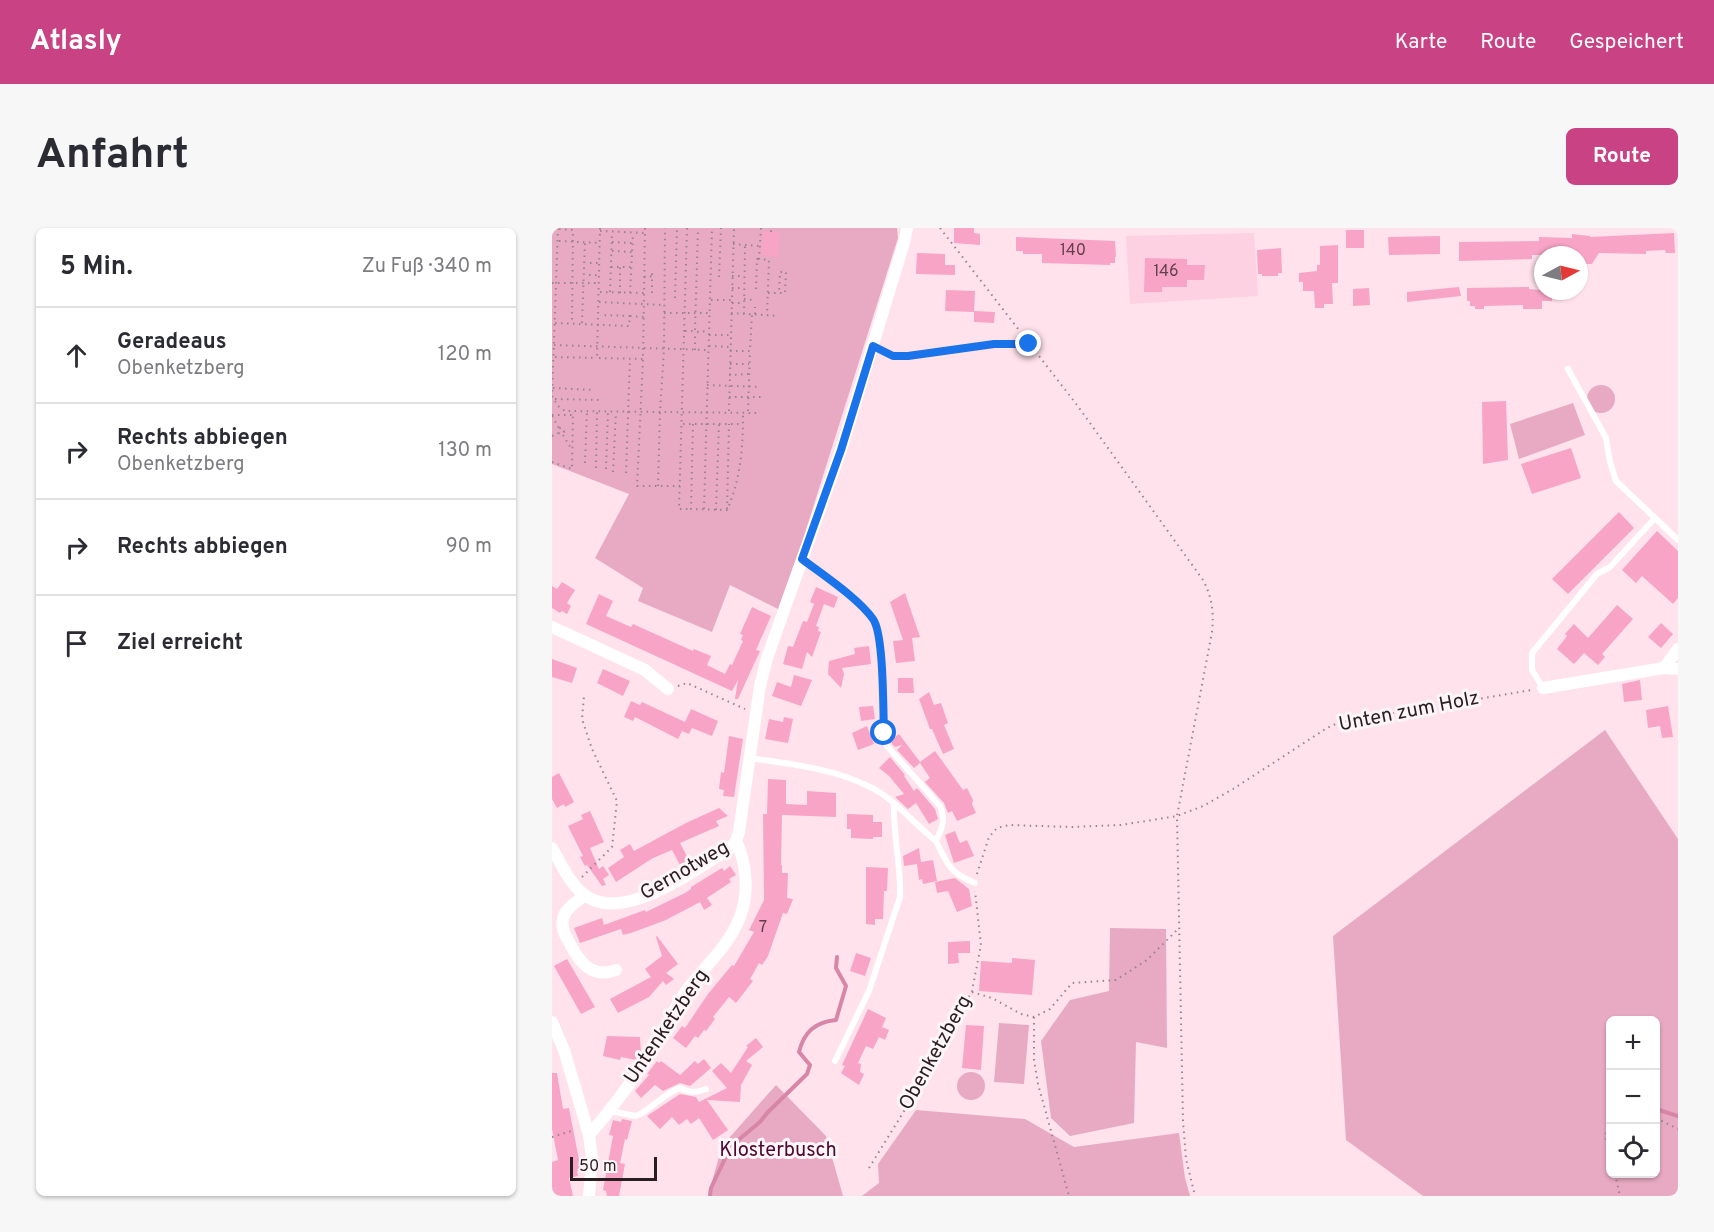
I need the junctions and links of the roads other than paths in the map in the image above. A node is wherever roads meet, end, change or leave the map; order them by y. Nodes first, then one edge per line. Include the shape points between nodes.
1 (907, 228) edge
2 (1568, 369) dead end
3 (1655, 518) junction
4 (1678, 540) edge
5 (802, 559) junction
6 (552, 627) edge
7 (1678, 649) edge
8 (1664, 668) junction
9 (1678, 669) edge
10 (1543, 688) joint
11 (668, 689) road end
12 (750, 758) junction
13 (894, 804) junction
14 (736, 841) junction
15 (936, 841) junction
16 (552, 848) edge
17 (975, 883) road end
18 (585, 895) junction
19 (616, 969) dead end
20 (552, 1022) edge
21 (835, 1061) dead end
22 (706, 1089) dead end
23 (610, 1111) junction
24 (587, 1131) junction
25 (589, 1196) edge

1 - 5 street via 841,450
2 - 3 lane via 1606,438 1616,481
3 - 4 lane
3 - 10 lane via 1610,567 1597,574 1532,654 1532,670
5 - 12 street via 767,658
5 - 15 lane via 873,619 887,746 940,806 943,824
6 - 11 street via 645,670
7 - 8 street
8 - 9 street
8 - 10 street
12 - 13 lane via 854,780
12 - 14 street
13 - 15 lane
13 - 21 lane via 900,897 869,991
14 - 18 street, Gernotweg via 640,899 613,904
14 - 23 street, Untenketzberg via 744,862 745,899 740,917 724,945 685,993 653,1050
15 - 17 lane via 952,871
16 - 18 street, Gernotweg via 574,885
18 - 19 street via 567,910 564,933 586,966 606,974
20 - 24 street
22 - 23 lane, Untenketzberg via 696,1093 676,1088 636,1116
23 - 24 street, Untenketzberg
24 - 25 street via 592,1158

